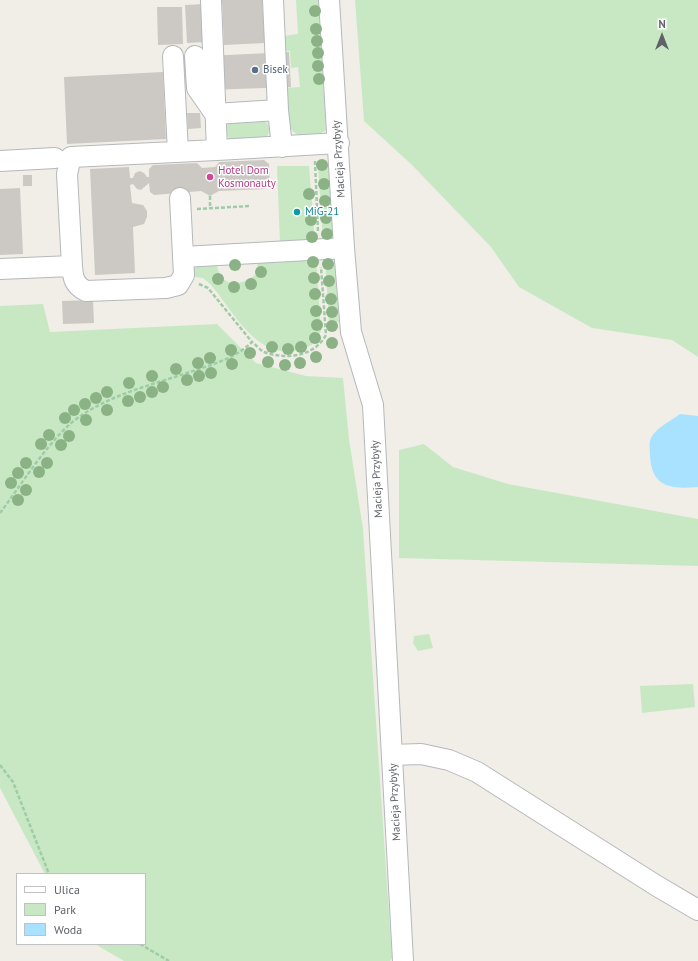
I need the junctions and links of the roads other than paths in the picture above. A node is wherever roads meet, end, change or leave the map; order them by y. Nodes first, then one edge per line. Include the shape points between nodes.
1 (211, 0) edge
2 (273, 0) edge
3 (329, 0) edge
4 (173, 56) dead end
5 (195, 56) dead end
6 (278, 110) junction
7 (214, 114) junction
8 (339, 143) junction
9 (282, 147) junction
10 (217, 150) junction
11 (178, 152) junction
12 (55, 158) dead end
13 (0, 161) edge
14 (180, 204) road end
15 (344, 248) junction
16 (72, 266) junction
17 (184, 266) junction
18 (0, 269) edge
19 (392, 755) junction
20 (698, 910) edge
21 (403, 961) edge

1 - 7 street
2 - 6 street
3 - 8 street, Macieja Przybyły
4 - 11 street
5 - 7 street via 197,88
6 - 7 street
6 - 9 street
7 - 10 street
8 - 9 street
8 - 15 street, Macieja Przybyły
9 - 10 street
10 - 11 street
11 - 16 street via 71,157 67,174
12 - 13 street
14 - 17 street
15 - 17 street
15 - 19 street, Macieja Przybyły via 352,332 373,405
16 - 17 street via 74,281 86,291 166,288 178,285
16 - 18 street
19 - 20 street via 421,754 449,760 477,772
19 - 21 street, Macieja Przybyły

